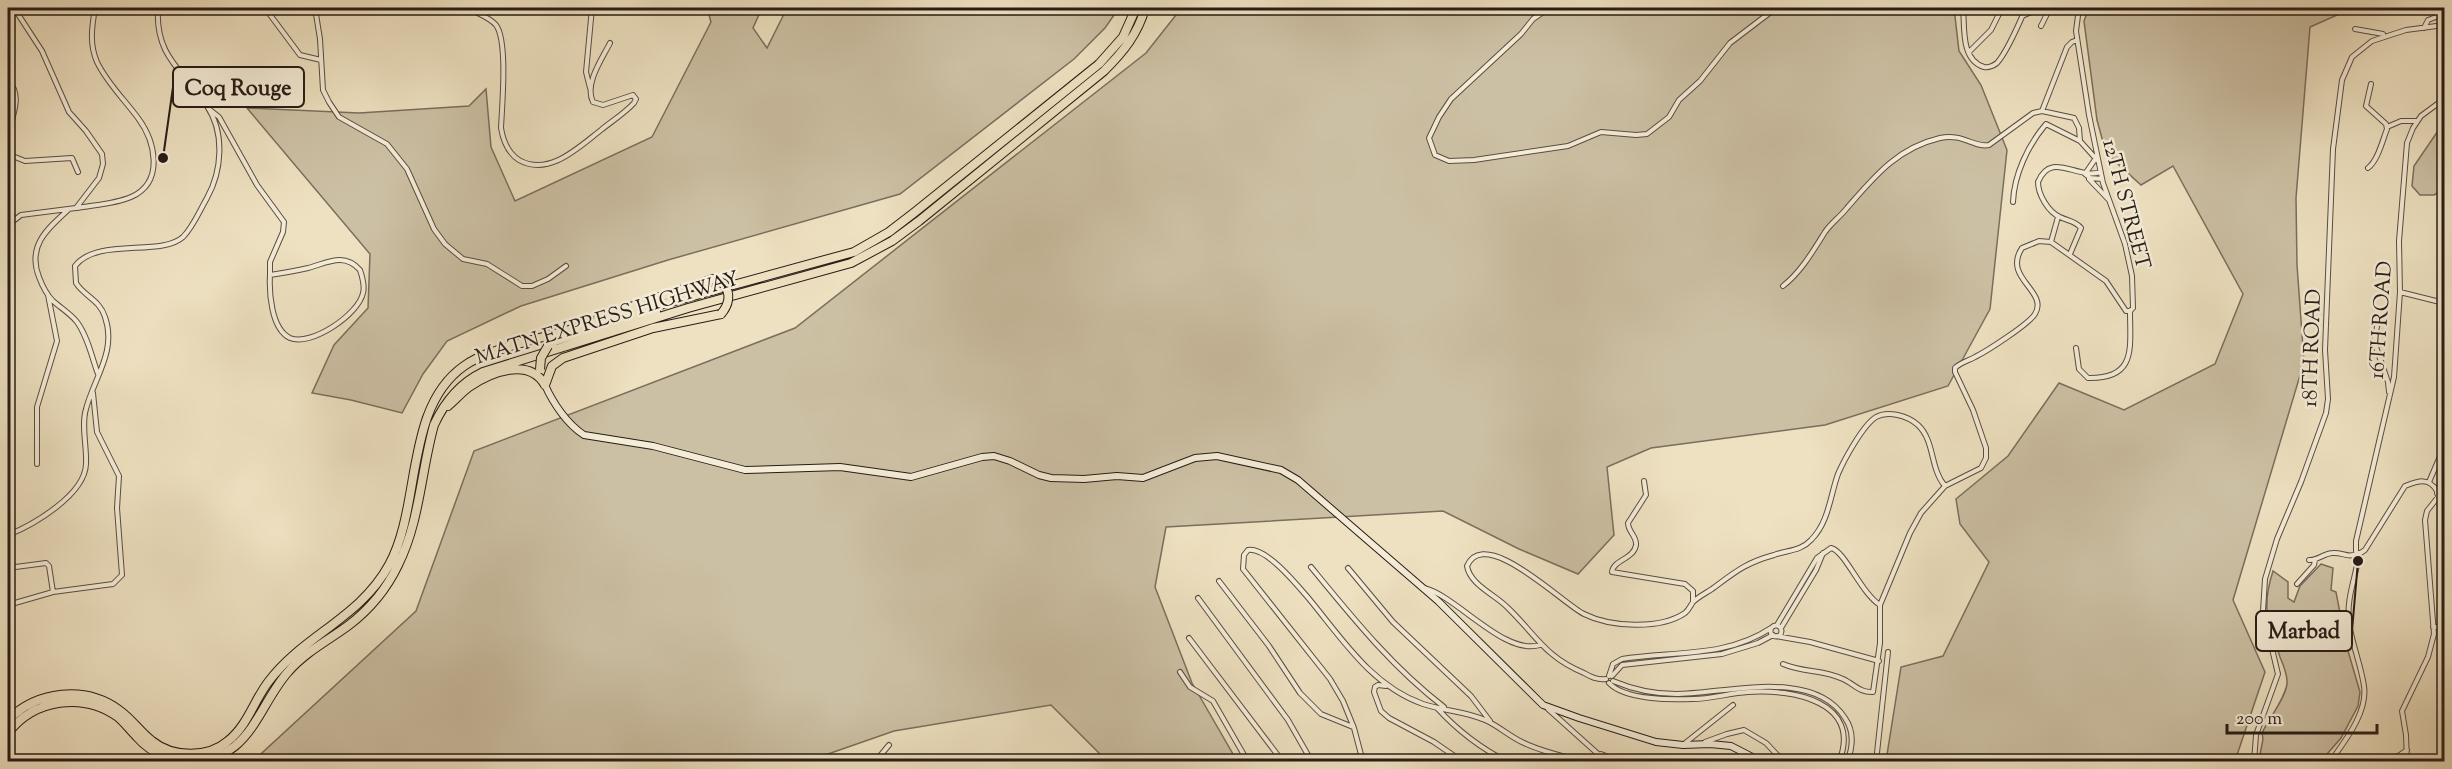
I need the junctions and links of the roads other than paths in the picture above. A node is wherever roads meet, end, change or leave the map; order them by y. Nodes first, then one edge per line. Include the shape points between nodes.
1 (14, 8) edge
2 (95, 8) edge
3 (158, 8) edge
4 (265, 8) edge
5 (315, 8) edge
6 (468, 8) edge
7 (592, 8) edge
8 (1136, 8) edge
9 (1145, 8) edge
10 (1549, 8) edge
11 (1776, 8) edge
12 (1964, 8) edge
13 (2002, 8) edge
14 (2026, 8) edge
15 (2042, 8) edge
16 (2050, 8) edge
17 (2079, 8) edge
18 (2445, 14) edge
19 (2022, 17) junction
20 (2445, 25) edge
21 (2041, 26) dead end
22 (2424, 28) junction
23 (2355, 29) dead end
24 (2387, 34) junction
25 (2077, 40) junction
26 (610, 43) dead end
27 (1969, 52) junction
28 (321, 60) junction
29 (8, 80) edge
30 (2371, 84) dead end
31 (590, 89) junction
32 (2445, 99) edge
33 (209, 109) junction
34 (2042, 111) junction
35 (2417, 121) junction
36 (2387, 127) junction
37 (2080, 141) junction
38 (2097, 160) junction
39 (2368, 168) dead end
40 (2100, 171) junction
41 (78, 172) dead end
42 (2086, 175) junction
43 (2102, 179) junction
44 (2109, 200) junction
45 (2013, 202) dead end
46 (76, 208) junction
47 (68, 209) junction
48 (2058, 217) junction
49 (8, 225) edge
50 (2051, 242) junction
51 (2070, 254) junction
52 (566, 266) dead end
53 (270, 274) junction
54 (1783, 286) dead end
55 (2400, 292) junction
56 (48, 294) junction
57 (2445, 303) edge
58 (661, 305) junction
59 (688, 308) junction
60 (2130, 311) junction
61 (2379, 317) dead end
62 (589, 324) junction
63 (652, 328) junction
64 (2076, 348) dead end
65 (540, 373) junction
66 (99, 375) junction
67 (545, 385) junction
68 (92, 392) junction
69 (2389, 399) junction
70 (440, 412) junction
71 (2445, 447) edge
72 (37, 464) dead end
73 (1644, 482) dead end
74 (2429, 482) junction
75 (1945, 486) junction
76 (2445, 486) edge
77 (2437, 491) junction
78 (2438, 497) junction
79 (2445, 500) edge
80 (8, 535) edge
81 (2358, 553) junction
82 (2309, 560) dead end
83 (2315, 560) junction
84 (1311, 567) dead end
85 (8, 568) edge
86 (1348, 568) dead end
87 (1219, 581) dead end
88 (2297, 584) dead end
89 (1423, 588) junction
90 (52, 592) junction
91 (1198, 598) dead end
92 (1693, 602) junction
93 (8, 605) edge
94 (1880, 605) junction
95 (2433, 627) junction
96 (2445, 627) edge
97 (1772, 628) junction
98 (1780, 628) junction
99 (1774, 636) junction
100 (1189, 638) dead end
101 (1792, 639) junction
102 (1540, 645) junction
103 (1888, 652) dead end
104 (1672, 658) junction
105 (1879, 661) junction
106 (1783, 664) dead end
107 (1180, 672) dead end
108 (1610, 679) junction
109 (1390, 687) junction
110 (1634, 688) junction
111 (1632, 694) junction
112 (1676, 697) junction
113 (1543, 705) junction
114 (1733, 705) dead end
115 (1437, 708) junction
116 (1446, 709) junction
117 (8, 720) edge
118 (1491, 723) junction
119 (1354, 728) junction
120 (8, 733) edge
121 (1702, 744) junction
122 (890, 745) dead end
123 (1683, 745) junction
124 (2407, 749) junction
125 (1597, 753) junction
126 (1573, 760) edge
127 (875, 762) edge
128 (1248, 762) edge
129 (1283, 762) edge
130 (1312, 762) edge
131 (1363, 762) edge
132 (1463, 762) edge
133 (1508, 762) edge
134 (1586, 762) edge
135 (1607, 762) edge
136 (1620, 762) edge
137 (1762, 762) edge
138 (1784, 762) edge
139 (1839, 762) edge
140 (1847, 762) edge
141 (1876, 762) edge
142 (2254, 762) edge
143 (2330, 762) edge
144 (2390, 762) edge
145 (2407, 762) edge

1 - 46 street via 42,51 69,112 102,154 99,178
2 - 46 street via 92,40 96,60 145,129 154,159 148,181 132,197
3 - 33 street via 163,48
4 - 28 street via 300,55
5 - 28 street
6 - 31 street via 494,23 500,34 501,128 503,140 515,157 535,166 551,164 596,134 636,99 633,94 598,105 590,97
7 - 31 street via 586,72
8 - 58 highway, MATN EXPRESS HIGHWAY via 1123,37 1099,64 889,232 836,259
9 - 59 highway, MATN EXPRESS HIGHWAY via 1126,47 1104,71 892,241 852,263
10 - 11 street via 1450,99 1429,138 1436,155 1449,161 1474,160 1568,146 1601,132 1647,134 1668,117 1730,43
12 - 27 street
13 - 27 street via 1991,30
14 - 19 street
15 - 19 street
16 - 21 street
17 - 25 street, 12TH STREET
18 - 22 street via 2428,20
19 - 27 street via 1992,66 1978,63
20 - 22 street, 18TH ROAD
22 - 24 street, 18TH ROAD
23 - 24 street
24 - 142 street, 18TH ROAD via 2361,48 2342,80 2333,149 2325,350 2328,399 2265,579 2263,610 2278,674 2256,735
25 - 34 street via 2067,47
25 - 38 street, 12TH STREET
26 - 31 street
28 - 52 street via 323,90 339,117 387,144 407,169 434,230 445,244 463,259 487,264 522,286 548,279
29 - 41 street via 15,87 16,100 8,141 10,155 22,160 72,158
30 - 36 street via 2366,106
32 - 35 street, 16TH ROAD
33 - 53 street via 219,117 257,185 284,222 270,262
33 - 66 street via 218,137 217,172 184,236 164,246 132,246 95,255 75,266 76,283 99,304 107,323 108,350
34 - 37 street via 2074,118
34 - 54 street via 2032,113 1989,145 1944,137 1893,159 1832,223
35 - 36 street via 2401,121
35 - 55 street, 16TH ROAD via 2406,152 2399,241
36 - 39 street via 2377,159
37 - 38 street
37 - 45 street via 2045,124 2018,173
38 - 40 street, 12TH STREET
38 - 42 street
40 - 42 street
40 - 43 street, 12TH STREET
42 - 43 street
42 - 44 street
42 - 48 street via 2055,167 2046,169 2039,178 2038,188 2044,201
43 - 44 street, 12TH STREET
44 - 60 street, 12TH STREET via 2130,264
46 - 47 street
47 - 49 street via 21,215
47 - 56 street via 49,228 35,253 37,270
48 - 50 street
48 - 51 street via 2081,228
50 - 51 street, 12TH STREET
50 - 75 street via 2024,246 2018,257 2020,277 2039,303 2034,317 1955,368 1986,448 1986,458 1981,468
51 - 60 street, 12TH STREET via 2106,281 2123,308
53 - 53 street via 339,259 360,270 363,292 355,309 334,326 294,339 278,326
55 - 57 street
55 - 69 street, 16TH ROAD
56 - 66 street via 76,320
56 - 72 street via 57,341 37,407
58 - 62 highway, MATN EXPRESS HIGHWAY
58 - 65 highway, bridge via 654,312 548,346 541,358
59 - 63 highway
59 - 70 highway, MATN EXPRESS HIGHWAY via 483,372 461,386
60 - 64 street via 2130,358 2114,375 2084,376
61 - 69 street via 2374,341 2388,382
62 - 63 highway, bridge via 613,312 713,279 724,284 729,297 721,314
62 - 117 highway, MATN EXPRESS HIGHWAY via 487,354 464,366 445,383 427,416 403,533 387,569 362,602 304,645 268,681 241,728 226,742 199,753 174,752 153,742 115,707 75,694 36,700
63 - 67 highway via 557,361
65 - 67 highway
65 - 70 highway via 522,368 498,374 470,386
66 - 68 street
67 - 89 main road via 556,405 584,435 653,446 745,470 840,467 910,477 994,456 1051,478 1143,478 1195,458 1239,459 1293,476
68 - 80 street via 85,411 87,465 80,483 44,516
68 - 90 street via 97,432 119,476 122,574 113,584
69 - 81 street, 16TH ROAD via 2356,541
70 - 120 highway, MATN EXPRESS HIGHWAY via 428,449 412,532 390,580 358,618 289,670 236,745 200,761 175,760 151,750 117,717 74,702 35,710
71 - 74 street
73 - 92 street via 1646,495 1628,523 1635,548 1612,572 1685,584 1693,591
74 - 77 street
74 - 81 street via 2401,489 2365,550
75 - 92 street via 1939,479 1926,435 1917,424 1899,415 1875,418 1839,472 1823,523 1810,541 1798,549 1738,568
75 - 94 street via 1921,513 1910,533
76 - 77 street
77 - 78 street
78 - 79 street
78 - 95 street via 2427,511 2426,520
81 - 83 street via 2350,556 2334,552
81 - 143 street via 2349,623 2364,697 2353,726
82 - 83 street
83 - 88 street
84 - 116 street via 1382,652
85 - 90 street via 46,563
86 - 118 street via 1393,622 1471,696
87 - 119 street via 1300,693 1322,714
89 - 102 street via 1434,591 1515,643
89 - 113 main road
90 - 93 street
91 - 130 street via 1288,720
92 - 102 street via 1686,612 1669,619 1638,625 1608,622 1581,612 1525,571 1492,555 1475,556 1467,567 1470,576 1507,606
94 - 98 street via 1860,586 1841,554 1831,548 1824,553
94 - 105 street
95 - 96 street
95 - 124 street via 2428,657 2402,711
97 - 98 street
97 - 99 street
97 - 104 street via 1732,646
98 - 99 street via 1780,635
98 - 101 street
99 - 101 street
99 - 104 street via 1722,654
100 - 129 street
101 - 105 street
102 - 108 street via 1565,664 1596,679
103 - 141 street
104 - 108 street via 1622,659 1613,664
105 - 106 street via 1872,693 1818,670 1805,672
107 - 128 street via 1190,687 1213,701
108 - 110 street
108 - 111 street via 1616,689
109 - 115 street
109 - 119 street via 1358,661 1304,593 1274,563 1261,551 1248,550 1242,562 1245,573 1330,679
109 - 132 street via 1375,687 1381,711
110 - 111 street
110 - 112 street
111 - 112 street
112 - 139 street via 1695,699 1756,692 1785,693 1815,701 1829,707 1843,727 1845,742
112 - 140 street via 1765,686 1819,696 1837,706 1849,724 1852,746
113 - 123 main road via 1656,742
113 - 125 street
114 - 123 street
115 - 116 street
115 - 133 street via 1473,742
116 - 118 street
118 - 126 street via 1526,744
119 - 131 street
121 - 123 main road
121 - 137 main road via 1731,746
121 - 138 street via 1744,730 1766,743
122 - 127 street
124 - 144 street
124 - 145 street
125 - 135 street
125 - 136 street
126 - 134 street

